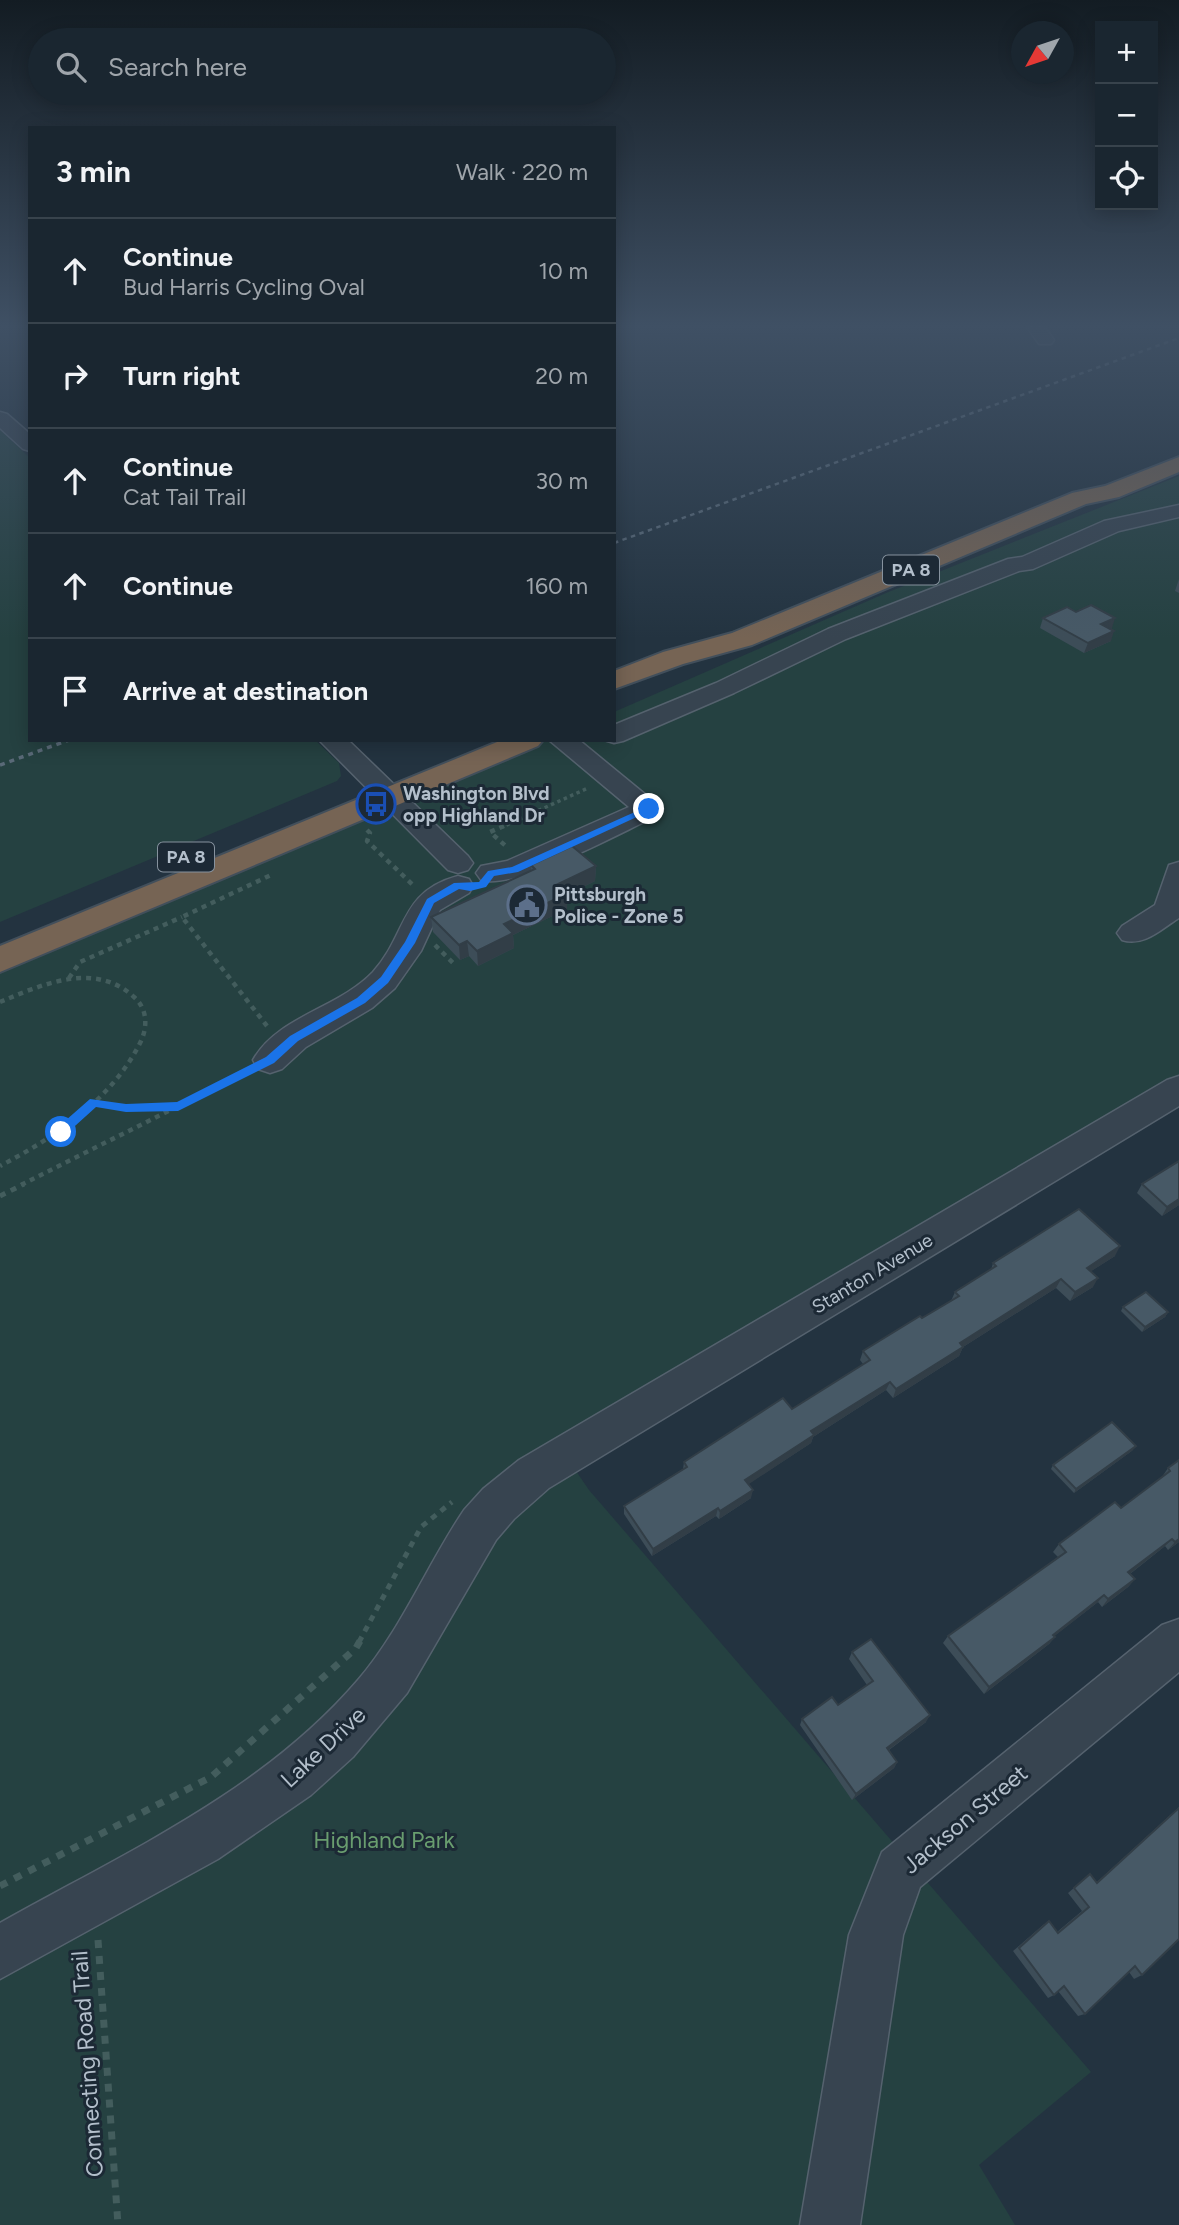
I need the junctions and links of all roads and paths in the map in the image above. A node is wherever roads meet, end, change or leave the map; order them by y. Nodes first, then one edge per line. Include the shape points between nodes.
1 (1179, 446) edge
2 (1179, 464) edge
3 (1080, 498) junction
4 (1179, 512) edge
5 (803, 614) junction
6 (837, 634) junction
7 (742, 639) junction
8 (616, 680) edge
9 (616, 703) edge
10 (616, 734) edge
11 (334, 742) edge
12 (465, 742) edge
13 (522, 742) edge
14 (579, 744) edge
15 (599, 783) dead end
16 (382, 789) junction
17 (360, 823) dead end
18 (509, 850) dead end
19 (1179, 872) edge
20 (458, 874) junction
21 (420, 892) dead end
22 (1133, 933) dead end
23 (0, 935) edge
24 (428, 937) edge
25 (0, 960) edge
26 (454, 964) dead end
27 (69, 978) junction
28 (0, 1002) edge
29 (267, 1024) dead end
30 (270, 1060) joint
31 (1179, 1089) edge
32 (94, 1102) junction
33 (178, 1107) junction
34 (0, 1166) edge
35 (0, 1196) edge
36 (564, 1455) joint
37 (462, 1494) dead end
38 (1179, 1642) edge
39 (0, 1886) edge
40 (95, 1901) junction
41 (0, 1952) edge
42 (118, 2225) edge
43 (830, 2225) edge

1 - 3 highway, PA 8 via 1093,484
2 - 3 highway, PA 8 via 1111,492
3 - 5 highway, PA 8
4 - 6 street via 1112,526 1025,564
5 - 6 street
5 - 7 highway, PA 8
6 - 10 street
7 - 8 highway, PA 8
7 - 9 highway, PA 8 via 691,670
11 - 16 street
12 - 16 highway, PA 8
13 - 16 highway, PA 8
14 - 20 street via 649,809 514,869 491,873 477,860
15 - 18 path via 490,832
16 - 20 street
16 - 23 highway, PA 8
16 - 25 highway, PA 8
17 - 21 path via 370,833 367,841
19 - 22 street via 1169,910
20 - 30 street via 427,904 410,943 384,980 361,1000 294,1038
24 - 26 path
27 - 28 path
27 - 29 path via 80,962 183,917
27 - 32 path via 120,984 141,1003 146,1015 141,1041
30 - 33 path
31 - 36 street, Stanton Avenue
32 - 33 path via 126,1108
32 - 34 path via 61,1132
33 - 35 path
36 - 40 street, Lake Drive via 510,1493 481,1522 406,1652 342,1732 236,1820
37 - 39 path via 421,1527 356,1648 211,1777
38 - 43 street, Jackson Street via 900,1870 876,1935
40 - 41 street, Lake Drive
40 - 42 path, Connecting Road Trail

